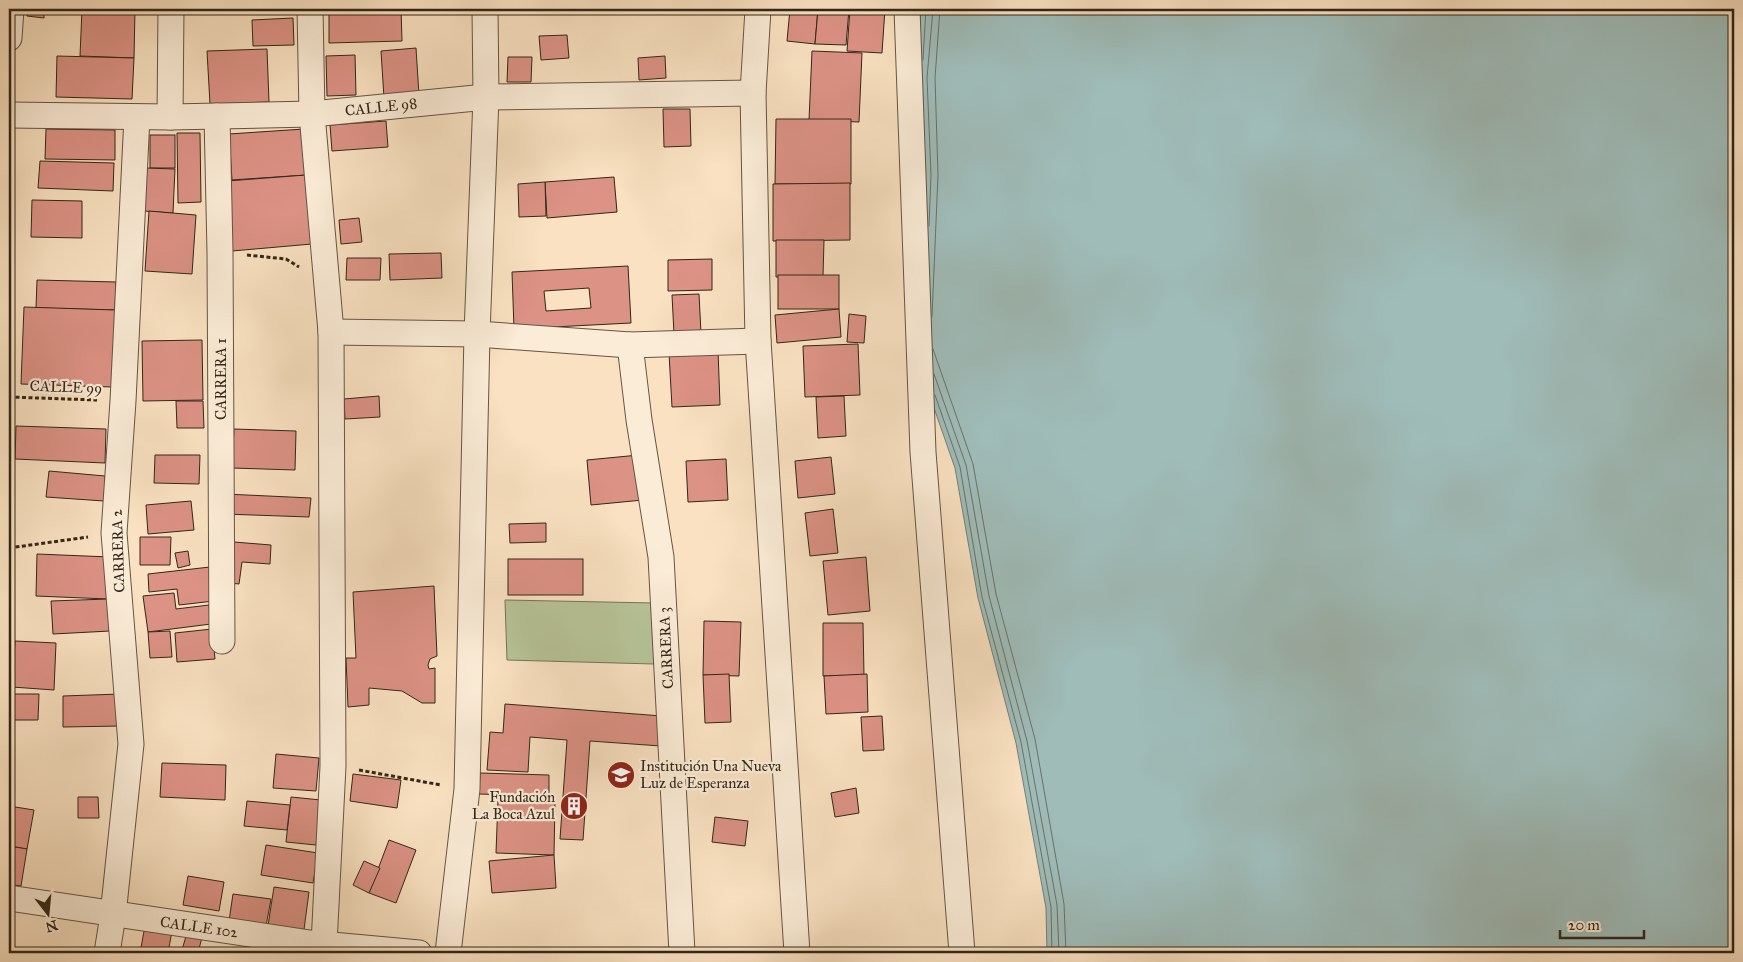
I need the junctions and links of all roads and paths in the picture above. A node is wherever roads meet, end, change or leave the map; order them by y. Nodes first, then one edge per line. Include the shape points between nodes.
1 (11, 9) edge
2 (171, 9) edge
3 (310, 9) edge
4 (485, 9) edge
5 (758, 9) edge
6 (908, 9) edge
7 (9, 38) edge
8 (753, 92) junction
9 (486, 97) junction
10 (312, 114) junction
11 (9, 115) edge
12 (216, 116) junction
13 (137, 117) junction
14 (170, 117) junction
15 (220, 252) junction
16 (328, 287) junction
17 (331, 332) junction
18 (477, 334) junction
19 (758, 341) junction
20 (630, 345) junction
21 (9, 397) edge
22 (123, 401) junction
23 (114, 533) junction
24 (9, 548) edge
25 (222, 642) dead end
26 (333, 766) junction
27 (466, 789) junction
28 (9, 898) edge
29 (113, 914) junction
30 (314, 947) edge
31 (107, 953) edge
32 (419, 953) edge
33 (448, 953) edge
34 (682, 953) edge
35 (797, 953) edge
36 (962, 953) edge

1 - 7 street
2 - 14 street
3 - 10 street
4 - 9 street
5 - 8 street
6 - 36 street via 923,452
8 - 9 street, CALLE 98
8 - 19 street
9 - 10 street, CALLE 98
9 - 18 street
10 - 12 street, CALLE 98
10 - 16 street
11 - 13 street, CALLE 98
12 - 14 street, CALLE 98
12 - 15 street, CARRERA 1
13 - 14 street, CALLE 98
13 - 22 street, CARRERA 2
15 - 16 path via 286,258
15 - 25 street, CARRERA 1
16 - 17 street
17 - 18 street
17 - 26 street
18 - 20 street
18 - 27 street
19 - 20 street
19 - 35 street
20 - 34 street, CARRERA 3 via 661,557
21 - 22 path, CALLE 99
22 - 23 street, CARRERA 2
23 - 24 path
23 - 29 street, CARRERA 2 via 131,744
26 - 27 path
26 - 30 street
27 - 33 street
28 - 29 street, CALLE 102
29 - 30 street, CALLE 102
29 - 31 street, CARRERA 2
30 - 32 street, CALLE 102

